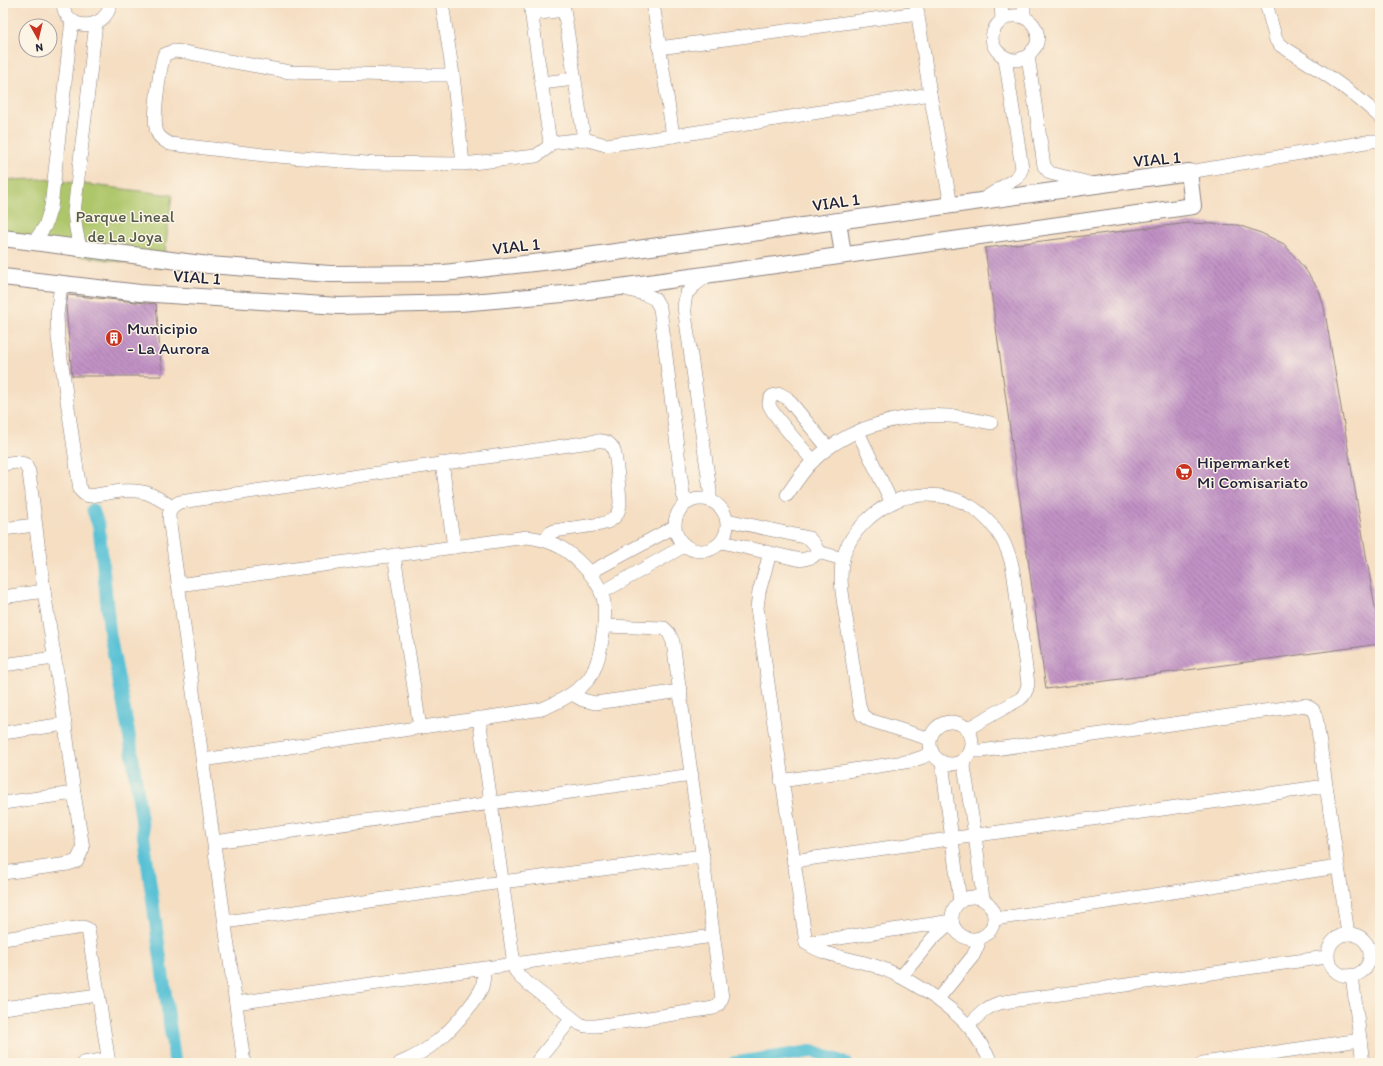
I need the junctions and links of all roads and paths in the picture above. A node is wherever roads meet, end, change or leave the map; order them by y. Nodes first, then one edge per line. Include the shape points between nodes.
1 (63, 3) edge
2 (111, 3) edge
3 (442, 3) edge
4 (653, 3) edge
5 (1001, 3) edge
6 (1024, 3) edge
7 (1266, 3) edge
8 (564, 6) edge
9 (531, 8) edge
10 (917, 8) edge
11 (1024, 17) junction
12 (1002, 19) junction
13 (72, 20) junction
14 (96, 23) junction
15 (659, 48) junction
16 (1028, 56) junction
17 (1005, 58) junction
18 (453, 75) junction
19 (574, 79) junction
20 (542, 83) junction
21 (930, 94) junction
22 (1380, 117) edge
23 (672, 136) junction
24 (584, 139) junction
25 (1380, 141) edge
26 (550, 142) junction
27 (463, 164) junction
28 (1189, 172) junction
29 (1097, 185) junction
30 (981, 201) junction
31 (951, 205) junction
32 (838, 221) junction
33 (3, 238) edge
34 (34, 242) junction
35 (80, 248) junction
36 (843, 255) junction
37 (708, 275) junction
38 (3, 277) edge
39 (60, 284) junction
40 (620, 287) junction
41 (991, 423) dead end
42 (858, 432) junction
43 (828, 448) junction
44 (813, 461) junction
45 (3, 464) edge
46 (442, 464) junction
47 (787, 495) dead end
48 (710, 500) junction
49 (686, 502) junction
50 (892, 502) junction
51 (172, 507) junction
52 (727, 520) junction
53 (35, 525) junction
54 (674, 527) junction
55 (3, 530) edge
56 (545, 540) junction
57 (722, 542) junction
58 (684, 546) junction
59 (454, 547) junction
60 (818, 552) junction
61 (770, 553) junction
62 (394, 555) junction
63 (843, 559) junction
64 (589, 573) junction
65 (178, 585) junction
66 (44, 591) junction
67 (601, 593) junction
68 (3, 597) edge
69 (604, 626) junction
70 (54, 658) junction
71 (3, 665) edge
72 (681, 691) junction
73 (572, 694) junction
74 (479, 718) junction
75 (65, 724) junction
76 (420, 728) junction
77 (967, 729) junction
78 (3, 733) edge
79 (930, 739) junction
80 (932, 752) junction
81 (967, 755) junction
82 (203, 760) junction
83 (942, 762) junction
84 (692, 775) junction
85 (781, 781) junction
86 (1326, 786) junction
87 (74, 793) junction
88 (3, 803) edge
89 (491, 803) junction
90 (975, 835) junction
91 (951, 839) junction
92 (214, 842) junction
93 (703, 856) junction
94 (793, 861) junction
95 (1338, 866) junction
96 (3, 873) edge
97 (502, 882) junction
98 (983, 899) junction
99 (960, 902) junction
100 (995, 919) junction
101 (952, 921) junction
102 (225, 922) junction
103 (1348, 934) junction
104 (713, 936) junction
105 (3, 939) edge
106 (978, 939) junction
107 (806, 943) junction
108 (1328, 957) junction
109 (514, 964) junction
110 (484, 969) junction
111 (1352, 975) junction
112 (901, 977) junction
113 (98, 995) junction
114 (937, 1000) junction
115 (236, 1003) junction
116 (3, 1008) edge
117 (572, 1018) junction
118 (968, 1026) junction
119 (1360, 1040) junction
120 (109, 1061) edge
121 (82, 1063) edge
122 (244, 1063) edge
123 (400, 1063) edge
124 (536, 1063) edge
125 (992, 1063) edge
126 (1203, 1063) edge
127 (1363, 1063) edge

1 - 13 street
2 - 14 street via 105,17
3 - 18 street
4 - 15 street
5 - 12 street
6 - 11 street
7 - 22 street via 1276,40 1280,45 1327,75
8 - 9 street
8 - 19 street
9 - 20 street
10 - 15 street
10 - 21 street
11 - 12 street via 1013,15
11 - 16 street via 1033,24 1038,35 1036,47
12 - 17 street via 994,28 992,39 996,50
13 - 14 street via 80,24
13 - 34 street via 50,208 45,226
14 - 35 street via 74,212
15 - 23 street
16 - 17 street via 1017,60
16 - 29 street via 1044,166 1050,173
17 - 30 street via 1022,168 1018,178
18 - 27 street
18 - 27 street via 290,72 173,51 164,55 161,66 155,126 160,137 170,144 197,148 264,156 367,163
19 - 20 street
19 - 24 street
20 - 26 street
21 - 23 street
21 - 31 street
23 - 24 street via 606,145
24 - 26 street
25 - 28 street via 1372,140
26 - 27 street via 536,156
28 - 29 street, VIAL 1
28 - 36 street, VIAL 1 via 1193,206
29 - 30 street, VIAL 1
30 - 31 street, VIAL 1
31 - 32 street, VIAL 1
32 - 35 street, VIAL 1 via 551,262 444,273 330,274 210,266
32 - 36 street
33 - 34 street, VIAL 1
34 - 35 street, VIAL 1
36 - 37 street, VIAL 1
37 - 40 street, VIAL 1
37 - 48 street via 686,294 684,307
38 - 39 street, VIAL 1
39 - 40 street, VIAL 1 via 339,306 460,303
39 - 51 street via 58,338 80,490 89,496 141,492
40 - 49 street via 655,299 660,308
41 - 42 street via 948,416 915,416 890,420
42 - 43 street
42 - 50 street
43 - 44 street
43 - 44 street via 787,398 780,394 772,396 769,404 774,413
44 - 47 street
45 - 53 street via 25,464 29,472
46 - 51 street via 180,502
46 - 56 street via 601,440 609,443 613,448 620,501 617,514 613,519 601,524 554,531
46 - 59 street
48 - 49 street via 702,498
48 - 52 street via 724,511
49 - 54 street via 675,517
50 - 63 street via 860,528 848,544
50 - 77 street via 922,495 948,498 967,504 994,528 1009,554 1028,689 1020,699
51 - 65 street via 169,517
52 - 57 street
52 - 60 street via 809,538
53 - 55 street
53 - 66 street
54 - 58 street via 677,537
54 - 64 street
56 - 59 street via 527,537
56 - 64 street via 567,551
57 - 58 street via 701,551
57 - 61 street
58 - 67 street
59 - 62 street
60 - 61 street via 801,560
60 - 63 street
61 - 85 street via 756,608
62 - 65 street
62 - 76 street
63 - 79 street via 842,594 862,715 869,720
64 - 67 street
65 - 82 street
66 - 68 street
66 - 70 street
67 - 69 street
69 - 72 street via 667,630 673,642
69 - 73 street via 600,650 589,678
70 - 71 street
70 - 75 street
72 - 73 street via 596,703
72 - 84 street
73 - 74 street via 542,709
74 - 76 street
74 - 89 street
75 - 78 street
75 - 87 street
76 - 82 street
77 - 79 street via 953,722 945,723 938,726
77 - 81 street via 972,743
79 - 80 street
80 - 83 street
80 - 85 street via 912,762
81 - 83 street via 953,764
81 - 86 street via 1306,705 1313,710 1316,717
81 - 90 street
82 - 92 street
83 - 91 street
84 - 89 street
84 - 93 street
85 - 94 street
86 - 90 street
86 - 95 street
87 - 88 street
87 - 96 street via 83,848 78,861
89 - 92 street
89 - 97 street
90 - 91 street
90 - 98 street
91 - 94 street
91 - 99 street
92 - 102 street
93 - 97 street
93 - 104 street
94 - 107 street
95 - 100 street
95 - 103 street
97 - 102 street
97 - 109 street
98 - 99 street via 967,898
98 - 100 street via 992,908
99 - 101 street via 952,914
100 - 106 street via 990,932
101 - 106 street via 958,933 964,937
101 - 107 street
101 - 112 street via 932,938
102 - 115 street
103 - 108 street via 1334,940
103 - 111 street via 1362,938 1370,951 1367,966 1362,972
104 - 109 street
104 - 117 street via 722,998 718,1006 596,1026 585,1026
105 - 113 street via 86,927 90,935
106 - 114 street via 973,956
107 - 112 street via 820,951 875,966
108 - 111 street via 1333,969 1339,974
108 - 118 street via 997,1003 985,1009
109 - 110 street
109 - 117 street via 521,978
110 - 115 street
110 - 123 street via 482,987 454,1026 436,1043
111 - 119 street
112 - 114 street
113 - 116 street
113 - 120 street
114 - 118 street
115 - 122 street
117 - 124 street
118 - 125 street
119 - 126 street
119 - 127 street
120 - 121 street

